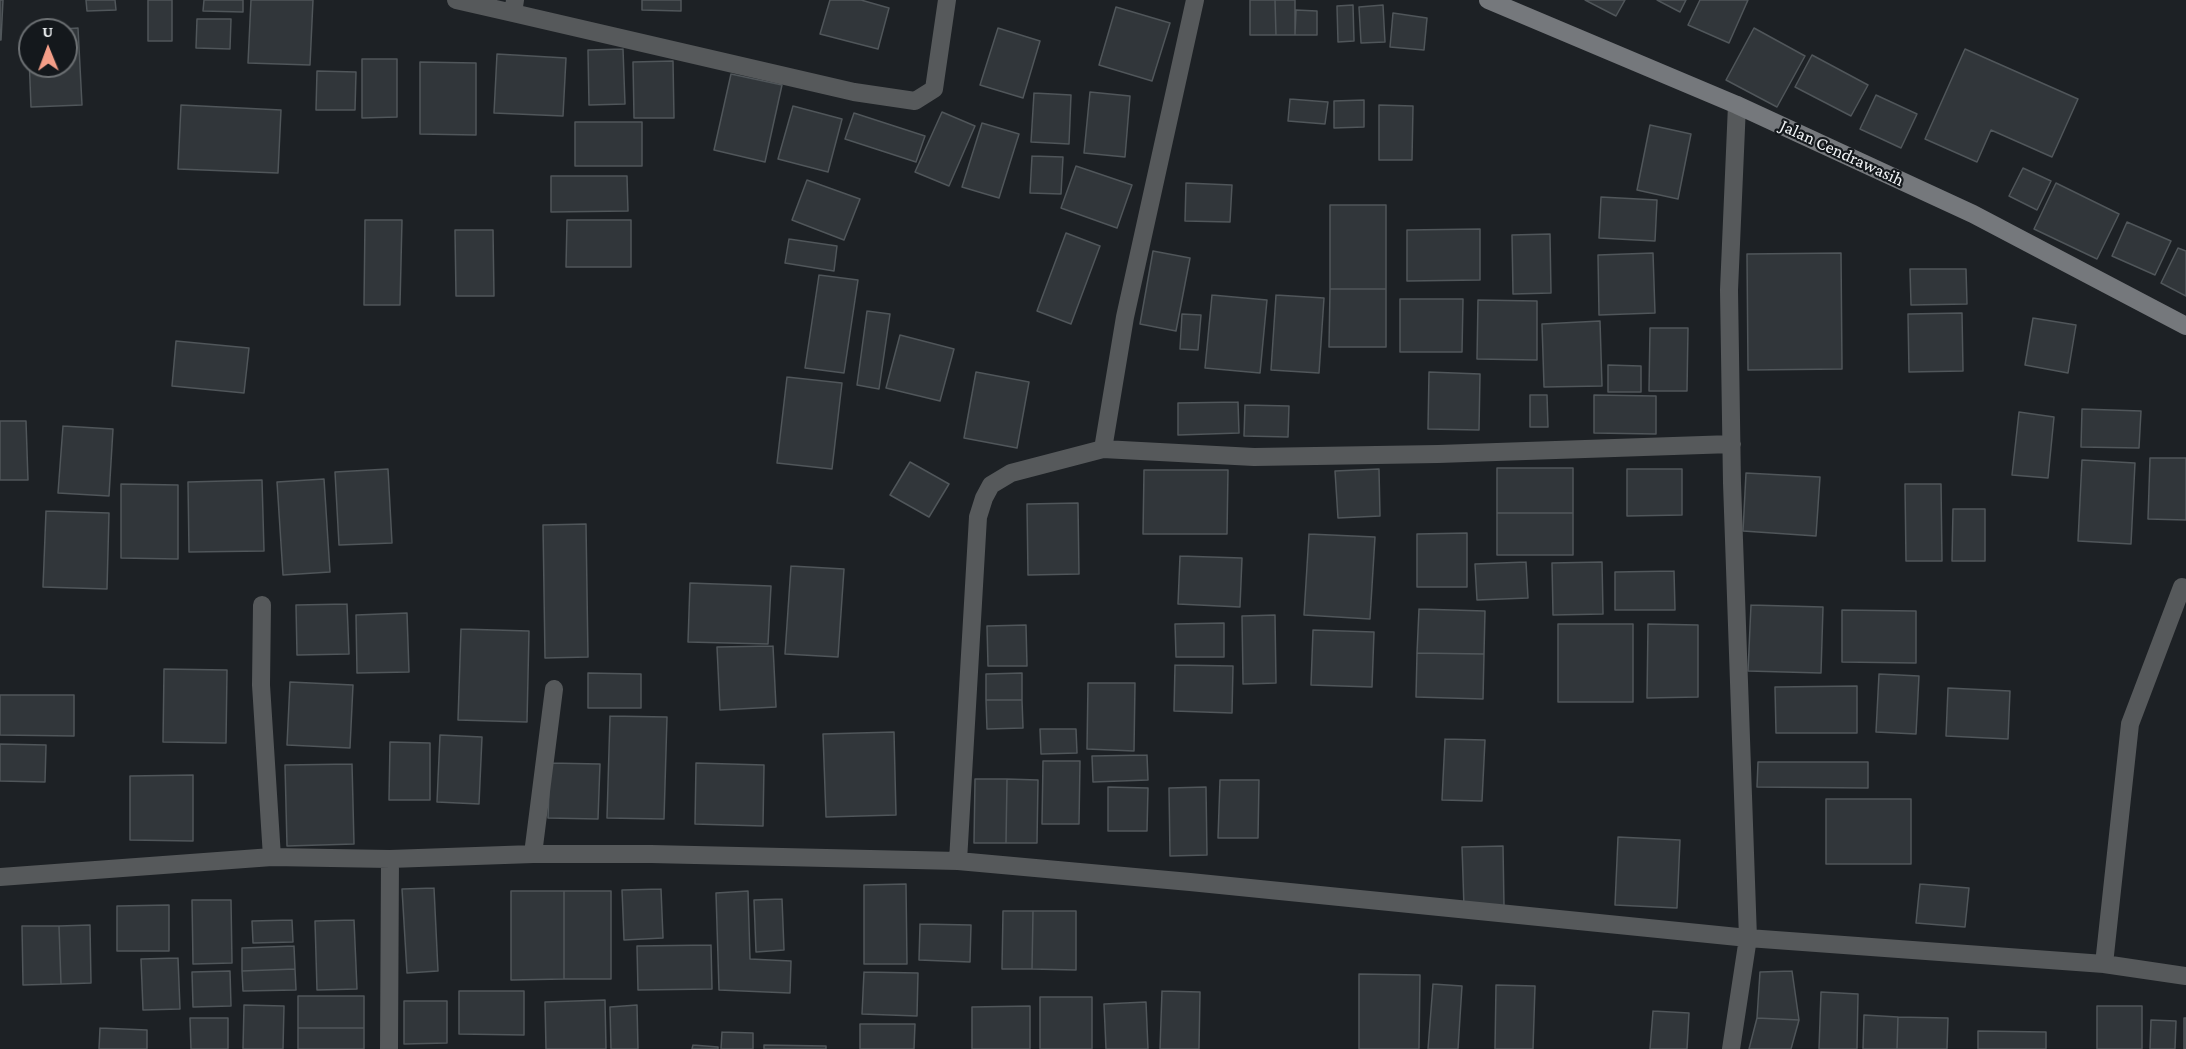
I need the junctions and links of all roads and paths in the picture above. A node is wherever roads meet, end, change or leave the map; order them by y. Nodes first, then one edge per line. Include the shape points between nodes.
1 (456, 0) edge
2 (947, 0) edge
3 (1195, 0) edge
4 (1488, 0) edge
5 (514, 7) edge
6 (1737, 105) junction
7 (2186, 326) edge
8 (1732, 444) junction
9 (1102, 449) junction
10 (2182, 587) dead end
11 (262, 606) dead end
12 (554, 689) dead end
13 (533, 854) junction
14 (272, 857) junction
15 (390, 860) junction
16 (958, 861) junction
17 (0, 877) edge
18 (1748, 938) junction
19 (2103, 964) junction
20 (2186, 976) edge
21 (388, 1049) edge
22 (1731, 1049) edge

1 - 5 street
2 - 5 street via 934,89 915,101 854,92
3 - 9 street via 1125,317
4 - 6 main road, Jalan Cendrawasih
6 - 7 main road, Jalan Cendrawasih via 1973,214
6 - 8 street via 1729,290
8 - 9 street via 1254,457
8 - 18 street
9 - 16 street via 1011,473 991,485 984,498 978,517
10 - 19 street via 2130,724
11 - 14 street via 261,685
12 - 13 street
13 - 15 street
13 - 16 street
14 - 15 street
14 - 17 street
15 - 21 street
16 - 18 street
18 - 19 street
18 - 22 street
19 - 20 street

